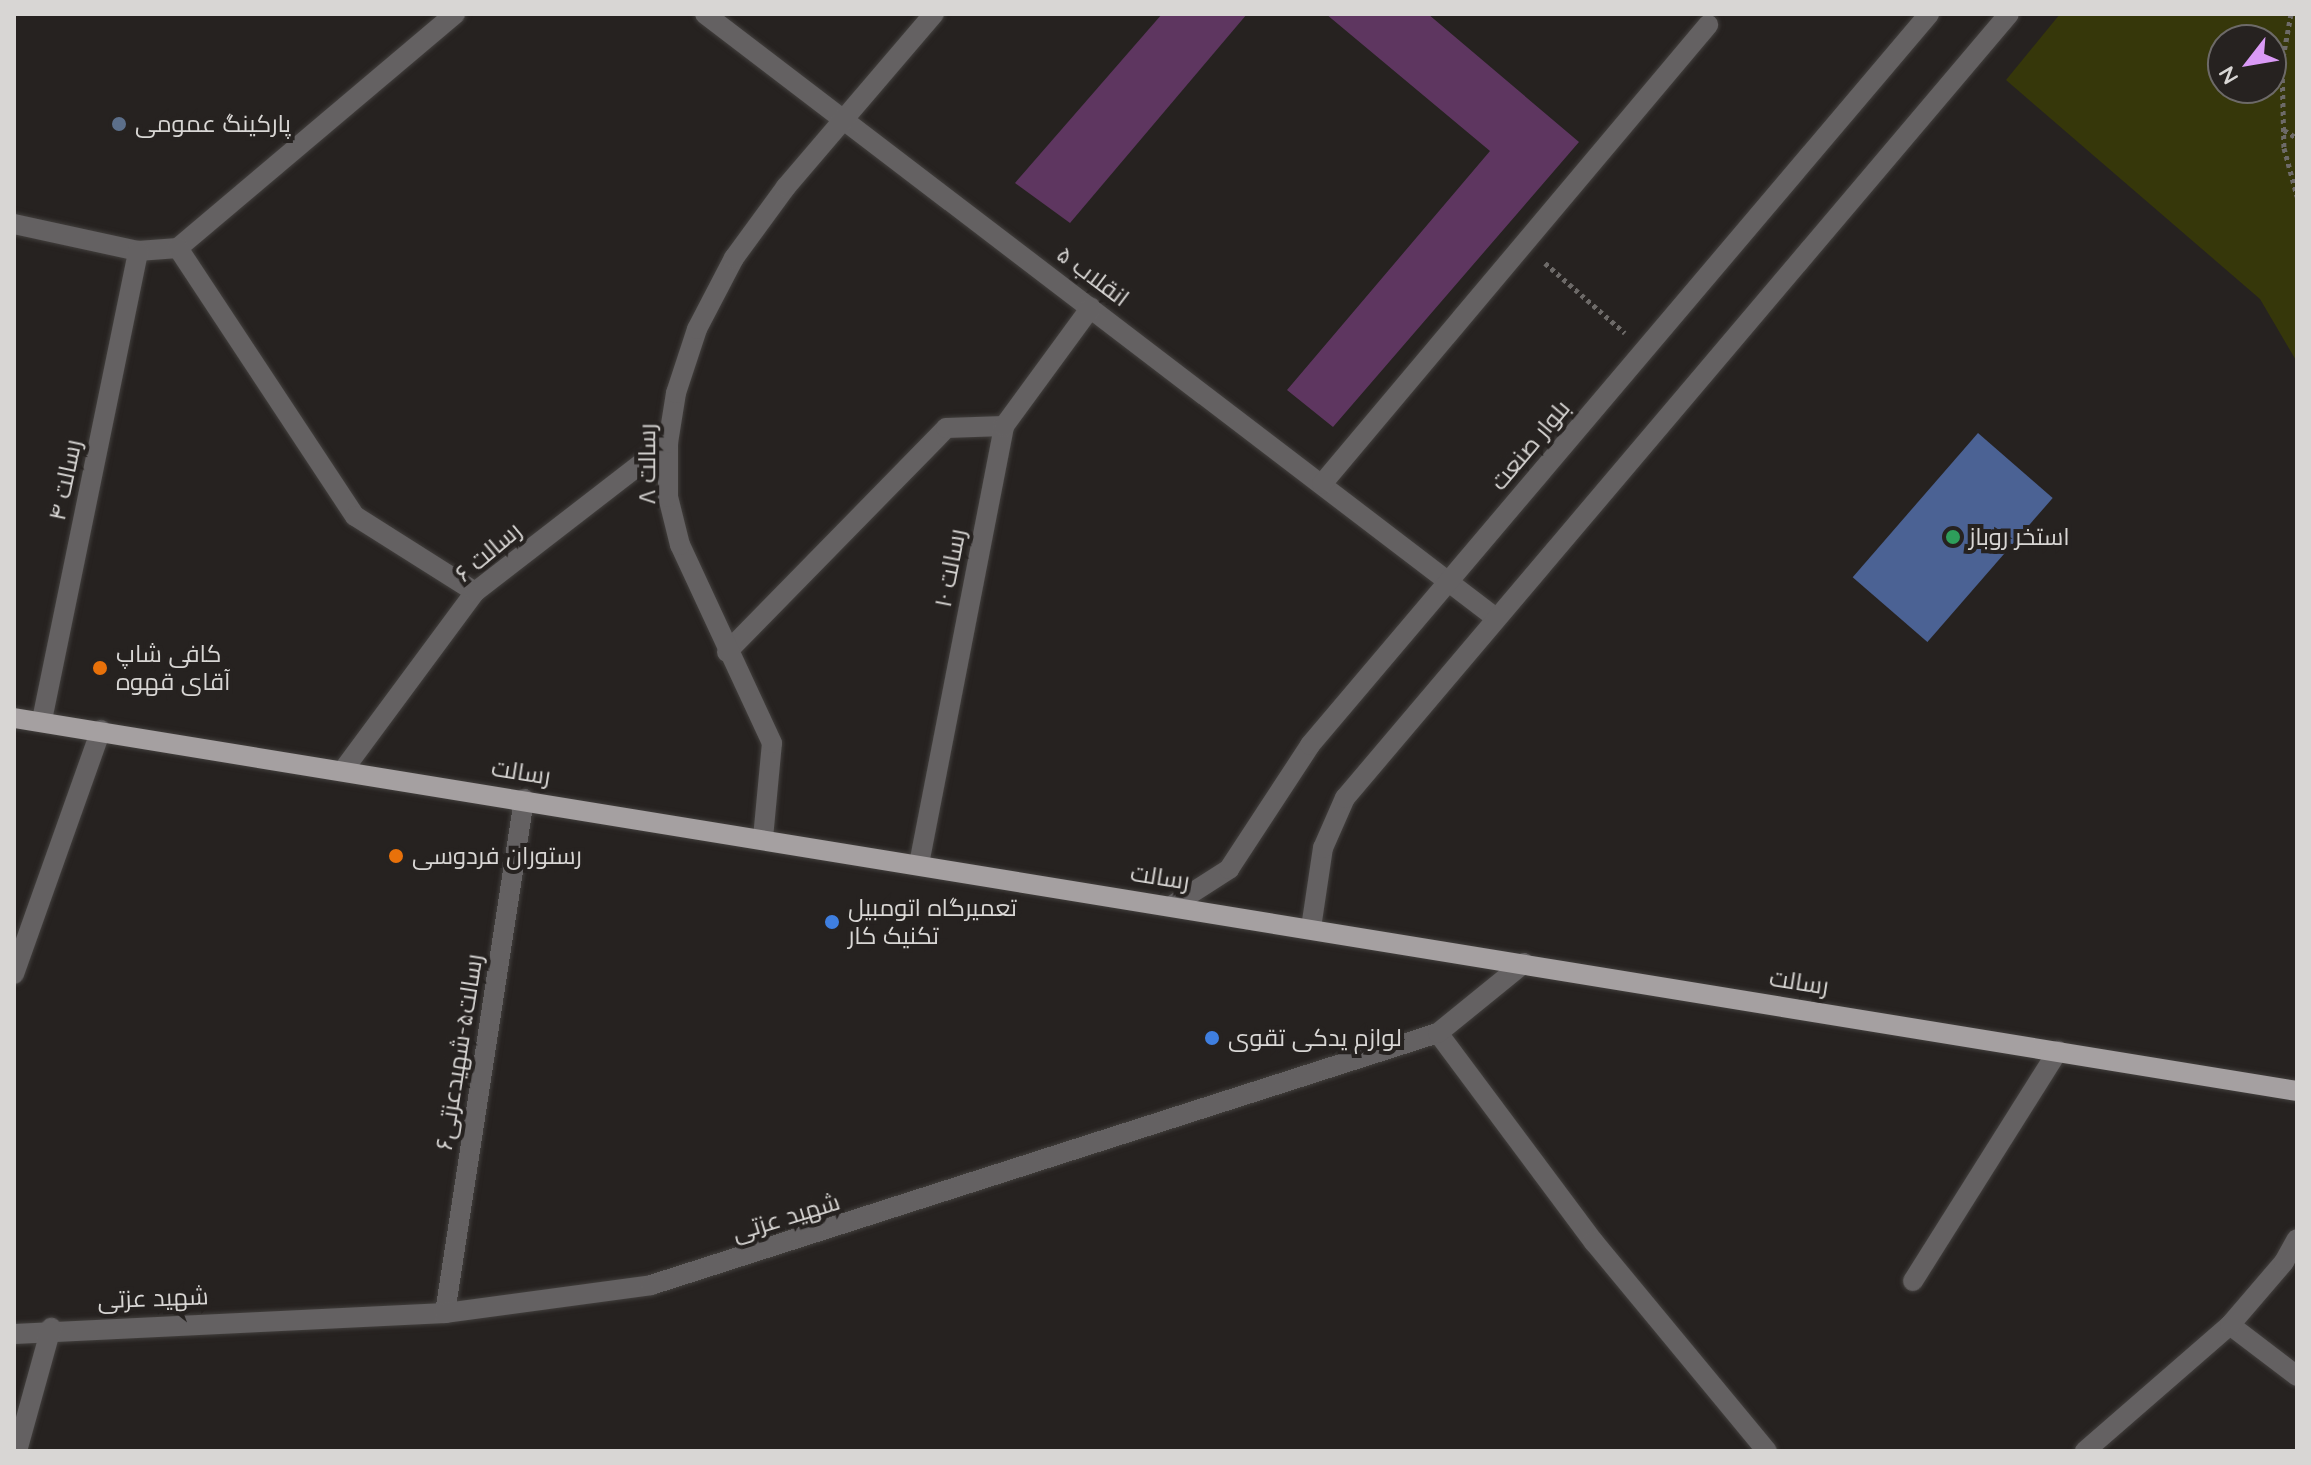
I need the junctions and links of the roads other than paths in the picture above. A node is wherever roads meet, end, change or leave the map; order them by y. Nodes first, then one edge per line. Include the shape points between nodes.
1 (455, 14) edge
2 (705, 14) edge
3 (934, 14) edge
4 (1929, 14) edge
5 (2009, 14) edge
6 (1708, 25) dead end
7 (846, 120) junction
8 (14, 224) edge
9 (178, 248) junction
10 (138, 251) junction
11 (1091, 307) junction
12 (1004, 426) junction
13 (668, 443) junction
14 (1322, 484) junction
15 (1448, 581) junction
16 (475, 592) junction
17 (1496, 618) junction
18 (727, 652) junction
19 (14, 718) edge
20 (42, 720) junction
21 (101, 730) junction
22 (344, 769) junction
23 (524, 799) junction
24 (763, 838) junction
25 (919, 864) junction
26 (1173, 905) junction
27 (1311, 928) junction
28 (1524, 963) junction
29 (14, 974) edge
30 (1438, 1033) junction
31 (2058, 1051) junction
32 (2297, 1091) edge
33 (2297, 1239) edge
34 (1913, 1281) dead end
35 (445, 1313) junction
36 (2230, 1325) junction
37 (51, 1328) junction
38 (14, 1334) edge
39 (2297, 1376) edge
40 (17, 1451) edge
41 (1767, 1451) edge
42 (2085, 1451) edge

1 - 9 street
2 - 7 street, انقلاب ۵
3 - 7 street, رسالت ۸
4 - 15 street, بلوار صنعت
5 - 17 street
6 - 14 street
7 - 11 street, انقلاب ۵
7 - 13 street, رسالت ۸ via 786,187 734,258 697,329 676,393
8 - 10 street
9 - 10 street
9 - 16 street via 355,516
10 - 20 street, رسالت ۴
11 - 12 street, رسالت ۱۰
11 - 14 street, انقلاب ۵
12 - 18 street via 946,428
12 - 25 street, رسالت ۱۰
13 - 16 street, رسالت ۶
13 - 18 street, رسالت ۸ via 668,497 680,545
14 - 15 street, انقلاب ۵
15 - 17 street, انقلاب ۵
15 - 26 street, بلوار صنعت via 1310,745 1229,869
16 - 22 street, رسالت ۶
17 - 27 street via 1345,798 1323,848
18 - 24 street, رسالت ۸ via 772,743
19 - 20 main road, رسالت
20 - 21 main road, رسالت
21 - 22 main road, رسالت
21 - 29 street
22 - 23 main road, رسالت
23 - 24 main road, رسالت
23 - 35 street, رسالت۵-شهیدعزتی۶
24 - 25 main road, رسالت
25 - 26 main road, رسالت
26 - 27 main road, رسالت
27 - 28 main road, رسالت
28 - 30 street, شهید عزتی
28 - 31 main road, رسالت
30 - 35 street, شهید عزتی via 651,1285
30 - 41 street via 1594,1242
31 - 32 main road, رسالت
31 - 34 street
33 - 36 street
35 - 37 street, شهید عزتی
36 - 39 street
36 - 42 street
37 - 38 street, شهید عزتی
37 - 40 street

